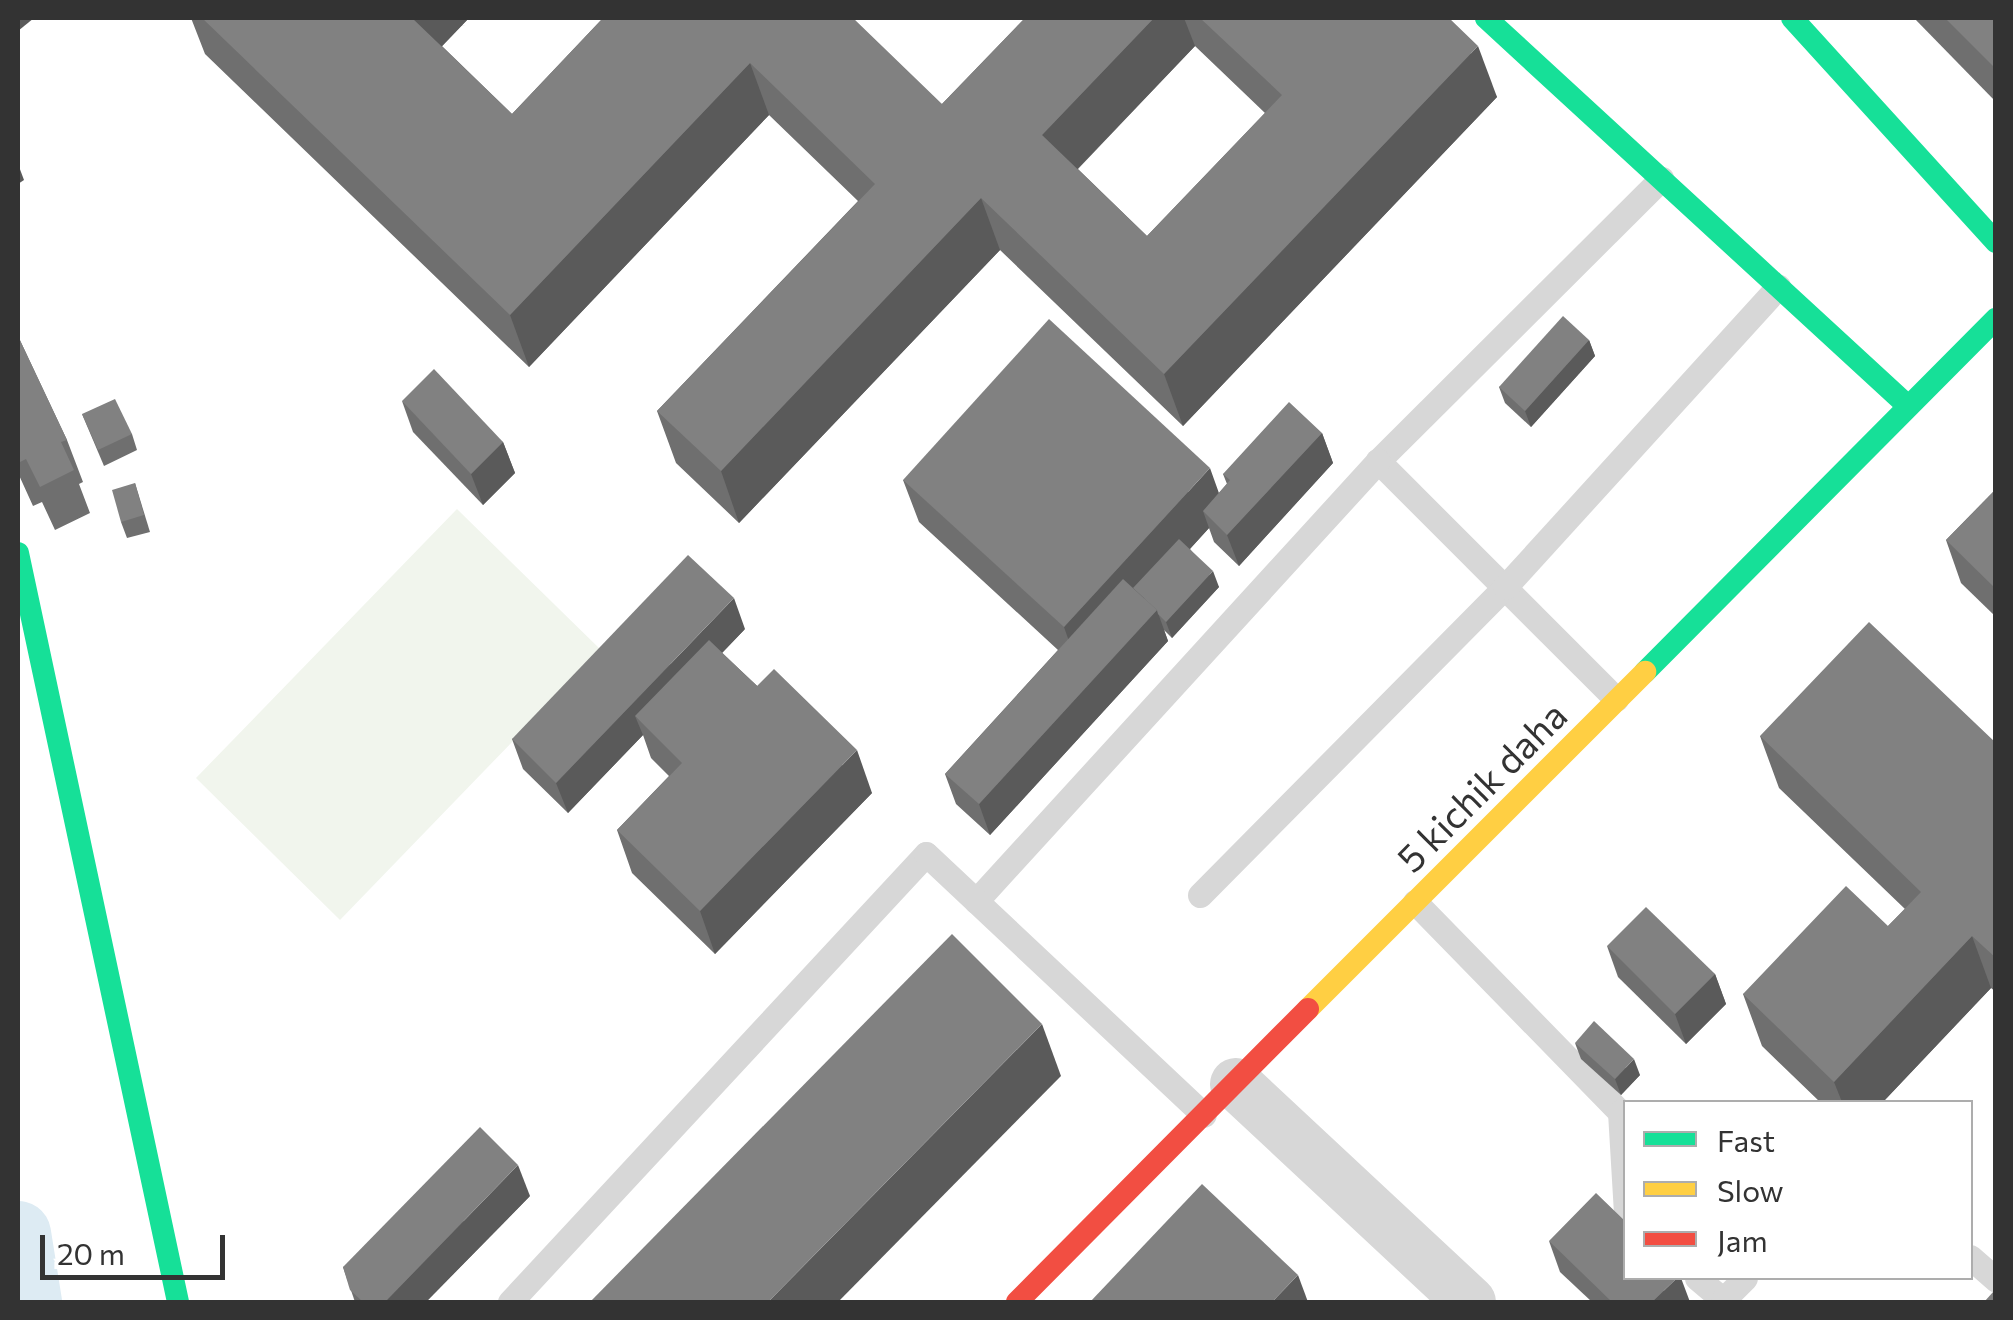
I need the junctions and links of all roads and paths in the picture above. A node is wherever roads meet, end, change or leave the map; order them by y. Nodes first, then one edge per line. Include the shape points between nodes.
1 (1486, 18) edge
2 (1792, 18) edge
3 (1661, 179) junction
4 (1996, 242) edge
5 (1778, 287) junction
6 (1996, 319) edge
7 (1908, 406) junction
8 (1378, 461) junction
9 (18, 553) edge
10 (1504, 588) junction
11 (1616, 700) junction
12 (1200, 895) dead end
13 (976, 901) junction
14 (1415, 902) junction
15 (1220, 1100) junction
16 (1623, 1163) edge
17 (1973, 1260) edge
18 (1699, 1280) edge
19 (1743, 1280) edge
20 (1996, 1280) edge
21 (1452, 1297) edge
22 (178, 1302) edge
23 (510, 1302) edge
24 (1016, 1302) edge

1 - 3 street
2 - 4 street
3 - 5 street
3 - 8 lane
5 - 7 street
5 - 10 lane
6 - 7 street, 5 kichik daha
7 - 11 street, 5 kichik daha
8 - 10 lane
8 - 13 lane
9 - 22 street
10 - 11 lane
10 - 12 lane
11 - 14 street, 5 kichik daha
13 - 15 lane
13 - 23 lane via 926,854
14 - 15 street, 5 kichik daha
14 - 16 lane via 1620,1112
15 - 21 street
15 - 24 street, 5 kichik daha
17 - 20 lane
18 - 19 lane via 1723,1300

